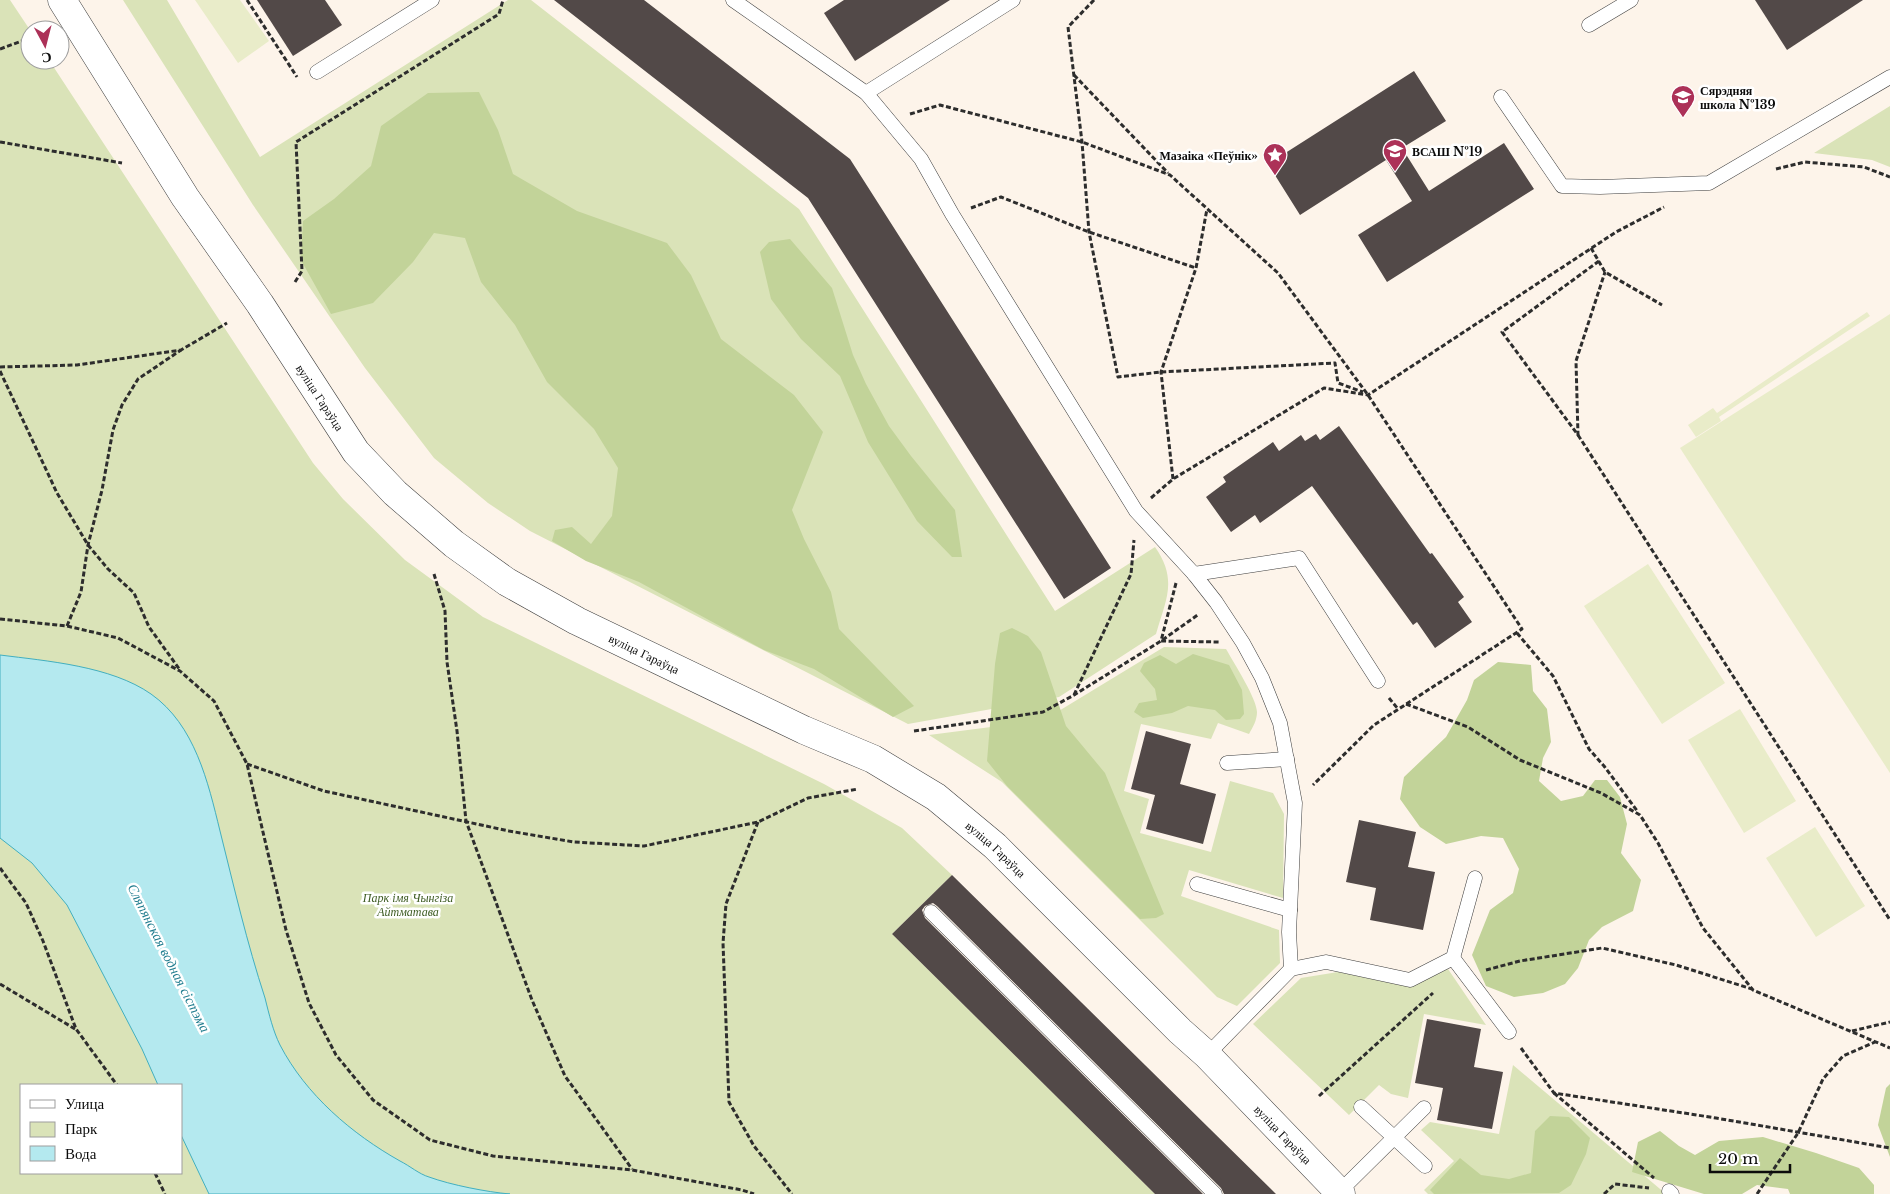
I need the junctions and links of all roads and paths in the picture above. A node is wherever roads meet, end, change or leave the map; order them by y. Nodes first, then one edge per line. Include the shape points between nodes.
1 (62, 0) edge
2 (247, 0) edge
3 (432, 0) edge
4 (503, 0) edge
5 (733, 0) edge
6 (1013, 0) edge
7 (1094, 0) edge
8 (1631, 0) edge
9 (1589, 25) dead end
10 (20, 42) edge
11 (0, 50) edge
12 (317, 72) joint
13 (1073, 74) junction
14 (1890, 76) edge
15 (866, 93) junction
16 (1501, 97) dead end
17 (890, 120) junction
18 (0, 142) edge
19 (1082, 142) junction
20 (122, 163) dead end
21 (1769, 170) dead end
22 (1170, 175) junction
23 (1890, 177) edge
24 (1667, 205) dead end
25 (1207, 209) junction
26 (952, 214) junction
27 (1089, 232) junction
28 (1592, 248) junction
29 (1599, 261) junction
30 (1196, 268) junction
31 (1605, 272) junction
32 (295, 282) dead end
33 (1662, 305) dead end
34 (227, 323) dead end
35 (181, 350) junction
36 (0, 367) edge
37 (0, 371) edge
38 (1161, 372) junction
39 (1368, 394) junction
40 (1578, 435) junction
41 (1173, 479) junction
42 (1136, 511) junction
43 (88, 545) junction
44 (1182, 560) junction
45 (434, 574) dead end
46 (1194, 574) junction
47 (1216, 602) junction
48 (0, 619) edge
49 (67, 626) junction
50 (1517, 633) junction
51 (1161, 641) junction
52 (1243, 643) junction
53 (180, 671) junction
54 (1378, 682) dead end
55 (1074, 695) junction
56 (1406, 704) junction
57 (914, 731) dead end
58 (1287, 759) junction
59 (1227, 762) dead end
60 (247, 764) junction
61 (858, 789) dead end
62 (1295, 803) junction
63 (1640, 815) junction
64 (466, 821) junction
65 (758, 822) junction
66 (0, 868) edge
67 (1475, 878) dead end
68 (1198, 884) dead end
69 (1290, 910) junction
70 (931, 912) dead end
71 (1890, 920) edge
72 (1457, 963) junction
73 (1292, 969) junction
74 (1484, 970) dead end
75 (0, 984) edge
76 (1753, 990) junction
77 (1890, 1022) edge
78 (76, 1029) junction
79 (1850, 1031) junction
80 (1509, 1032) joint
81 (1876, 1042) junction
82 (1890, 1048) edge
83 (1207, 1055) junction
84 (115, 1084) edge
85 (1554, 1093) junction
86 (1319, 1096) dead end
87 (1361, 1107) dead end
88 (1424, 1108) dead end
89 (1798, 1133) junction
90 (1394, 1138) junction
91 (1890, 1148) edge
92 (1425, 1166) dead end
93 (632, 1170) junction
94 (155, 1174) edge
95 (1671, 1192) edge
96 (1340, 1193) edge
97 (165, 1194) edge
98 (754, 1194) edge
99 (792, 1194) edge
100 (1215, 1194) edge
101 (1604, 1194) edge
102 (1757, 1194) edge

1 - 83 street, вуліца Гараўца via 185,197 260,304 356,452 395,493 454,544 507,582 569,617 804,730 873,759 936,798 995,846
2 - 12 path via 300,82
3 - 12 lane
4 - 32 path via 500,14 296,142 302,271
5 - 15 lane
6 - 15 lane
7 - 13 path via 1068,27
8 - 9 lane
10 - 11 path
13 - 19 path
13 - 22 path
14 - 16 lane via 1709,183 1562,186
15 - 17 lane
17 - 19 path via 940,105
17 - 26 lane via 921,159
18 - 20 path
19 - 22 path
19 - 27 path
21 - 23 path via 1805,162 1864,167
22 - 25 path
24 - 28 path
25 - 30 path
25 - 39 path via 1278,273
26 - 27 path via 1001,197
26 - 42 lane
27 - 30 path
27 - 38 path via 1118,376
28 - 29 path
28 - 39 path
29 - 31 path
29 - 40 path via 1502,332
30 - 38 path
31 - 33 path
31 - 40 path via 1576,361
34 - 35 path
35 - 36 path via 77,365
35 - 43 path via 138,379 122,405 113,430
37 - 43 path via 57,493
38 - 39 path via 1335,363 1338,383
38 - 41 path
39 - 41 path via 1324,388
39 - 50 path via 1522,629
40 - 71 path
41 - 42 path
42 - 44 lane
42 - 55 path via 1131,574
43 - 49 path via 81,592
43 - 53 path via 134,593 149,627
44 - 46 lane
44 - 51 path
45 - 64 path via 445,611 447,662
46 - 47 lane
46 - 54 lane via 1299,558
47 - 51 path
47 - 52 lane
48 - 49 path
49 - 53 path via 118,638
50 - 56 path
50 - 63 path via 1553,676 1588,750
51 - 52 path
51 - 55 path
52 - 58 lane via 1280,722
53 - 60 path via 214,701
55 - 57 path via 1043,712
56 - 62 path via 1374,725
56 - 63 path via 1468,727 1520,760 1601,793
58 - 59 lane
58 - 62 lane
60 - 64 path via 324,791
60 - 93 path via 286,930 310,1003 336,1055 373,1100 430,1140 493,1156
61 - 65 path via 808,798
62 - 69 lane
63 - 76 path via 1658,842 1703,928
64 - 65 path via 574,842 644,846
64 - 93 path via 532,1000 565,1076
65 - 99 path via 726,904 723,943 729,1102 754,1146
66 - 78 path via 26,903
67 - 72 lane
68 - 69 lane
69 - 73 lane
70 - 100 lane
72 - 73 lane via 1410,980 1326,962
72 - 80 lane
72 - 86 path
73 - 83 lane
74 - 76 path via 1602,948 1676,965
75 - 78 path
76 - 79 path
77 - 79 path
78 - 84 path
79 - 81 path
80 - 85 path
81 - 82 path
81 - 89 path via 1843,1056 1823,1078
83 - 96 street, вуліца Гараўца
85 - 89 path
85 - 95 path
87 - 90 lane
88 - 90 lane
89 - 91 path
89 - 102 path
90 - 92 lane
90 - 96 lane
93 - 98 path
94 - 97 path
95 - 101 path via 1615,1184

